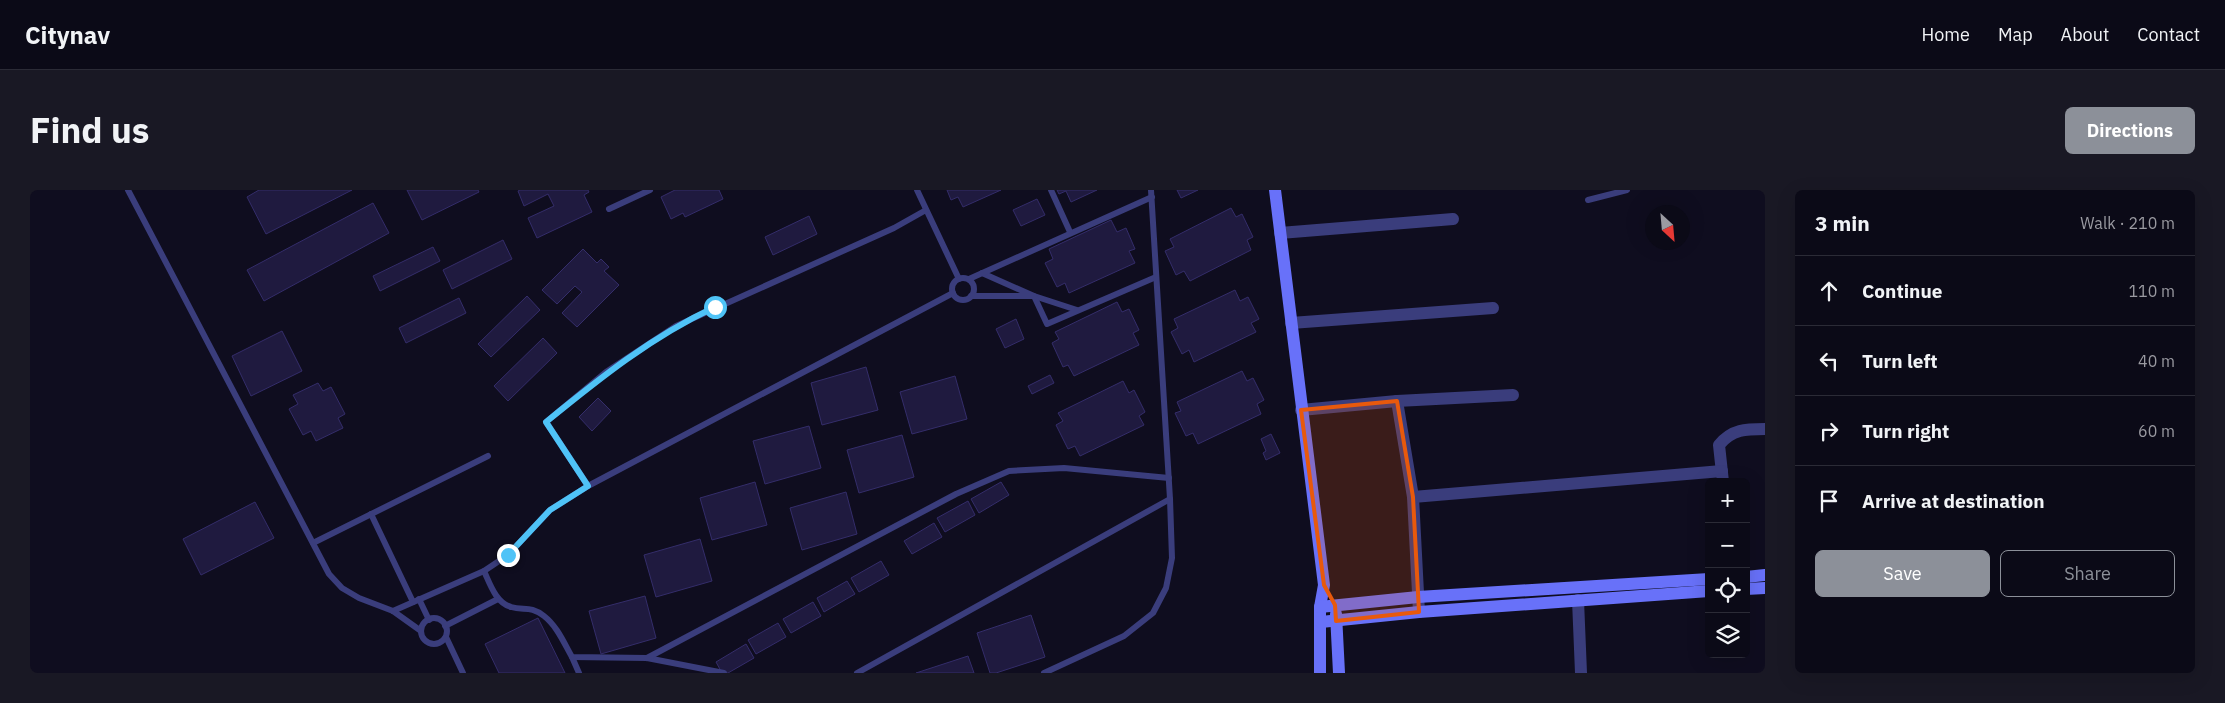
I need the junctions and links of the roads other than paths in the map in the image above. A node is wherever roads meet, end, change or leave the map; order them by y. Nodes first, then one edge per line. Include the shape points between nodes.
1 (128, 190) edge
2 (650, 190) edge
3 (917, 190) edge
4 (1051, 190) edge
5 (1275, 190) edge
6 (1627, 190) edge
7 (639, 192) edge
8 (1151, 193) edge
9 (1588, 200) dead end
10 (608, 210) dead end
11 (926, 210) junction
12 (1453, 219) dead end
13 (1070, 232) junction
14 (1280, 233) junction
15 (982, 273) junction
16 (1156, 277) junction
17 (959, 279) junction
18 (969, 280) junction
19 (953, 294) junction
20 (971, 296) junction
21 (1034, 296) junction
22 (1493, 308) dead end
23 (1076, 310) junction
24 (1291, 323) junction
25 (1513, 395) dead end
26 (1397, 402) junction
27 (1301, 410) junction
28 (1765, 429) edge
29 (488, 456) dead end
30 (1723, 476) edge
31 (1169, 478) junction
32 (588, 486) junction
33 (1413, 497) junction
34 (1170, 498) junction
35 (371, 514) junction
36 (313, 543) junction
37 (484, 571) junction
38 (1765, 575) edge
39 (1750, 576) edge
40 (1705, 579) edge
41 (1324, 584) junction
42 (1765, 588) edge
43 (1750, 589) edge
44 (1705, 592) edge
45 (1418, 597) junction
46 (498, 599) junction
47 (416, 600) junction
48 (1578, 600) junction
49 (1336, 605) junction
50 (1320, 607) junction
51 (393, 611) junction
52 (1419, 612) junction
53 (429, 620) junction
54 (1336, 620) junction
55 (1321, 622) junction
56 (445, 626) junction
57 (421, 631) junction
58 (446, 637) junction
59 (572, 657) junction
60 (647, 658) junction
61 (463, 673) edge
62 (579, 673) edge
63 (724, 673) edge
64 (857, 673) edge
65 (1044, 673) edge
66 (1320, 673) edge
67 (1339, 673) edge
68 (1581, 673) edge

1 - 36 lane
2 - 7 lane
3 - 11 lane
4 - 13 lane
5 - 14 street
6 - 9 lane
7 - 10 lane
8 - 13 lane
8 - 16 lane
11 - 17 lane
11 - 32 lane via 676,326 606,372 546,422
12 - 14 street
13 - 15 lane
14 - 24 street
15 - 18 lane
15 - 21 lane
16 - 23 lane
16 - 31 lane
17 - 18 lane
17 - 19 lane via 953,285
18 - 20 lane via 974,288
19 - 20 lane via 960,299
19 - 32 lane
20 - 21 lane
21 - 23 lane
21 - 23 lane via 1047,324
22 - 24 street
24 - 27 street
25 - 26 street
26 - 27 street
26 - 33 street
27 - 41 street
28 - 30 street via 1742,430 1725,438 1719,445
29 - 35 lane
30 - 33 street
31 - 34 lane
31 - 60 lane via 1064,468 1009,471 956,494
32 - 37 lane via 550,510 508,555
33 - 45 street
34 - 64 lane
34 - 65 lane via 1172,558 1166,588 1153,614 1124,636
35 - 36 lane
35 - 47 lane
36 - 51 lane via 329,574 342,588
37 - 46 lane
37 - 47 lane
38 - 39 street
40 - 45 street
41 - 49 street
41 - 50 street
42 - 43 street
44 - 48 street
45 - 49 street
45 - 52 street
46 - 56 lane
46 - 59 lane via 511,608 528,607 544,616 557,630
47 - 51 lane
47 - 53 lane
48 - 52 street
48 - 68 street
49 - 50 street
49 - 54 street
50 - 55 street
51 - 57 lane
52 - 54 street
53 - 56 lane via 439,620
53 - 57 lane
54 - 55 street
54 - 67 street
55 - 66 street
56 - 58 lane
57 - 58 lane via 425,640 433,644
58 - 61 lane
59 - 60 lane
59 - 62 lane
60 - 63 lane

